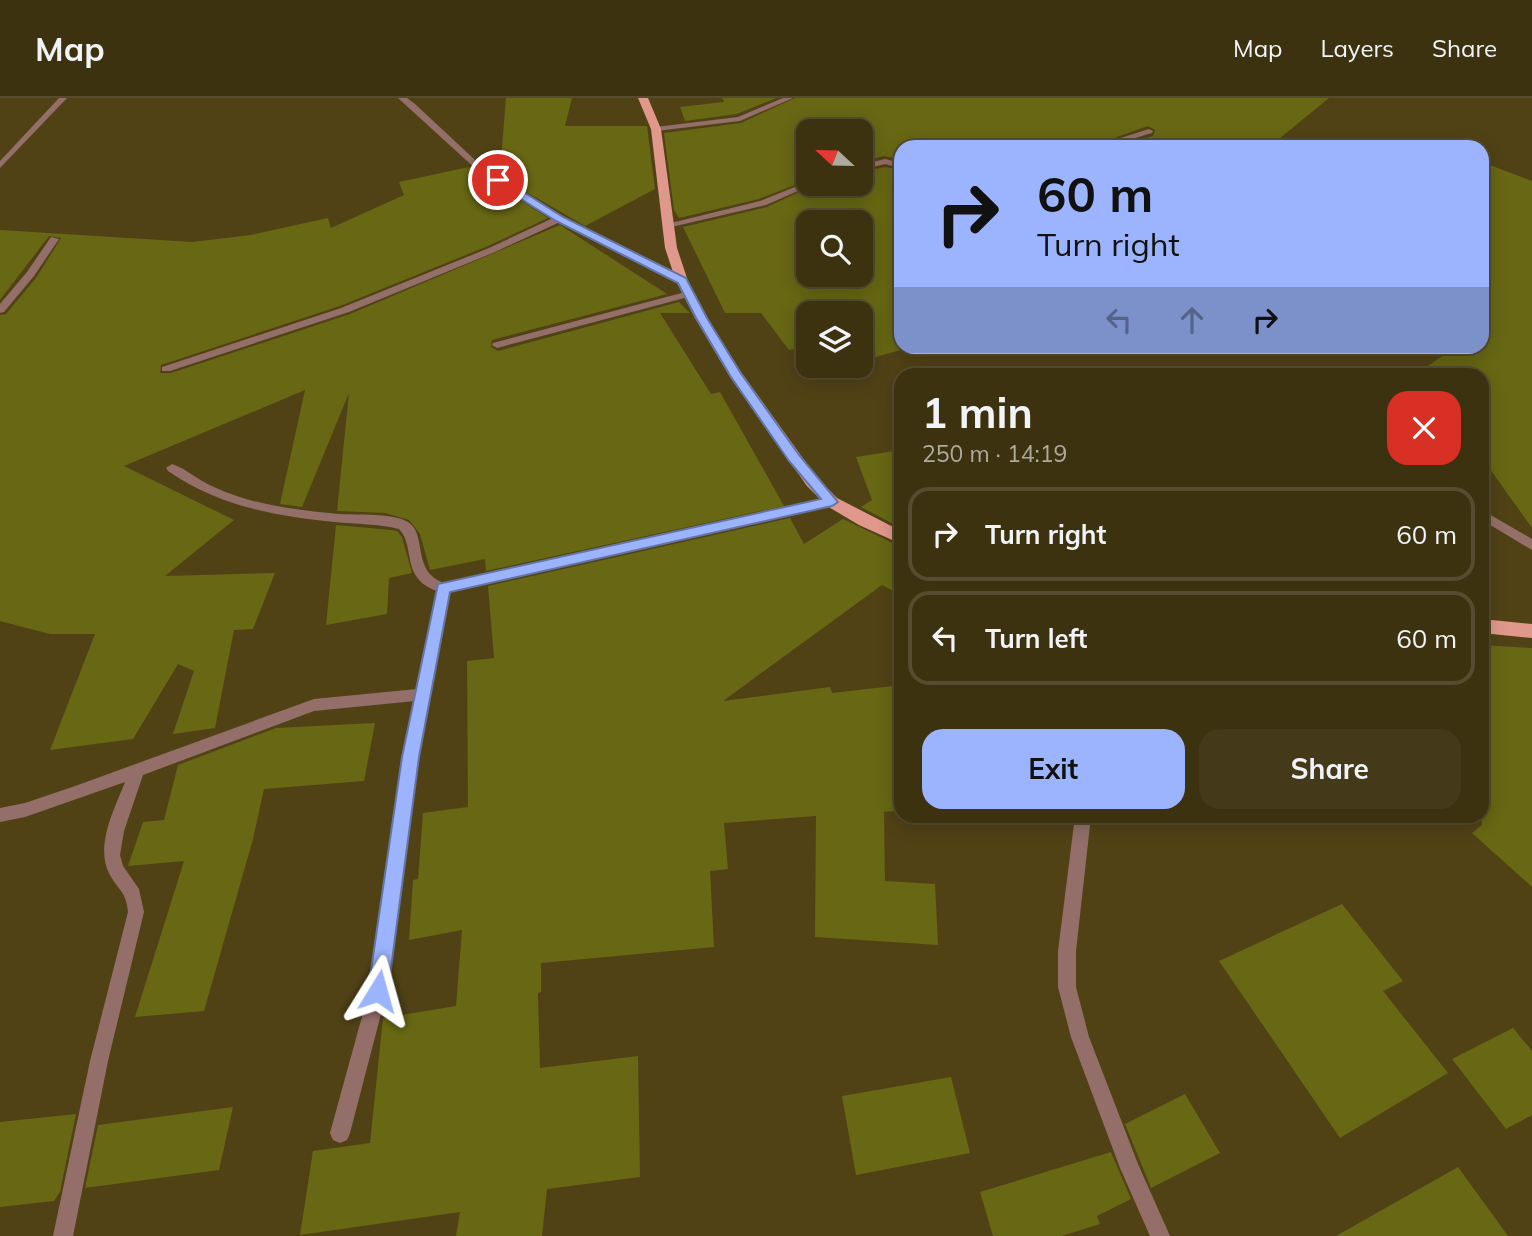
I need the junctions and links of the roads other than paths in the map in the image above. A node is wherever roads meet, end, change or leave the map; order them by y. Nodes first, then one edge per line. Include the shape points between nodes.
1 (63, 98) edge
2 (402, 98) edge
3 (643, 98) edge
4 (789, 98) edge
5 (656, 129) junction
6 (1149, 131) dead end
7 (1119, 140) edge
8 (873, 164) edge
9 (894, 164) edge
10 (0, 166) edge
11 (796, 190) edge
12 (559, 219) junction
13 (667, 225) junction
14 (54, 239) dead end
15 (682, 281) junction
16 (689, 293) junction
17 (0, 310) edge
18 (497, 345) dead end
19 (166, 369) dead end
20 (172, 468) dead end
21 (832, 502) junction
22 (1489, 518) edge
23 (894, 535) edge
24 (1532, 545) edge
25 (444, 588) junction
26 (1489, 627) edge
27 (1532, 631) edge
28 (423, 694) junction
29 (137, 769) junction
30 (0, 815) edge
31 (1082, 823) edge
32 (340, 1133) dead end
33 (63, 1236) edge
34 (1160, 1236) edge

1 - 10 street
2 - 12 street via 480,168
3 - 5 main road
4 - 5 street via 740,119
5 - 13 main road
6 - 7 street
8 - 9 street
11 - 13 street via 763,203
12 - 15 street
12 - 19 street via 356,306
13 - 15 main road
14 - 17 street
15 - 16 main road
16 - 18 street
16 - 21 main road via 735,374 794,458
20 - 25 street via 209,493 240,502 403,525 409,531 423,579
21 - 23 main road
21 - 25 street
22 - 24 street
25 - 28 street
26 - 27 main road
28 - 29 street via 314,705
28 - 32 street via 378,991
29 - 30 street
29 - 33 street via 112,847 113,863 135,893 136,912
31 - 34 street via 1067,951 1068,987 1080,1037

